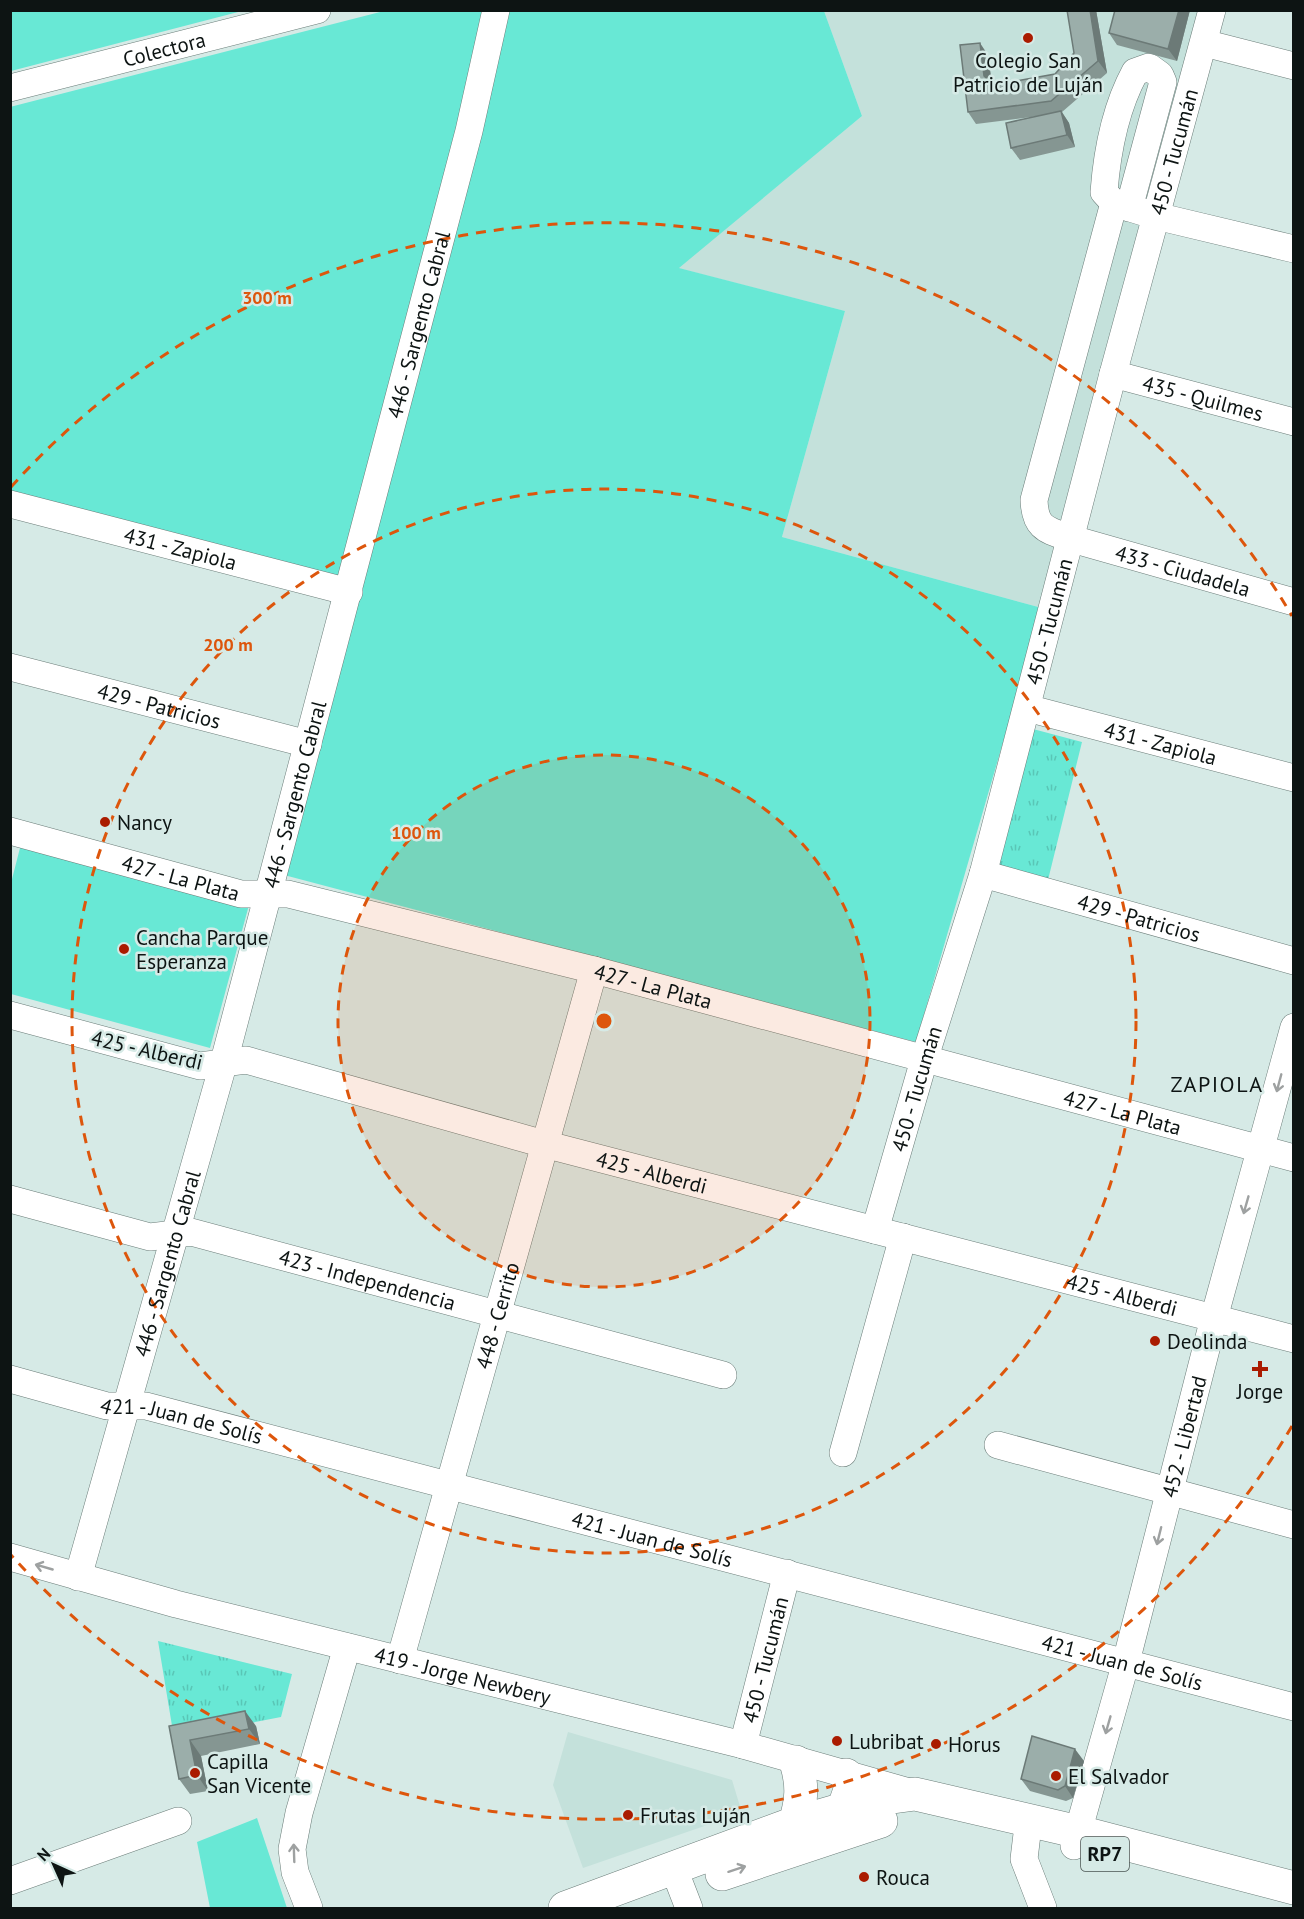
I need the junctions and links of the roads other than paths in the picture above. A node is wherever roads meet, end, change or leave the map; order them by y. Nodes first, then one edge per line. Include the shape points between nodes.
1 (317, 10) edge
2 (496, 10) edge
3 (1212, 10) edge
4 (1204, 43) junction
5 (1293, 66) edge
6 (10, 88) edge
7 (1156, 216) junction
8 (1293, 249) edge
9 (1113, 374) junction
10 (1293, 422) edge
11 (11, 506) edge
12 (1072, 539) junction
13 (349, 592) junction
14 (1293, 602) edge
15 (10, 667) edge
16 (1027, 708) junction
17 (308, 744) junction
18 (1293, 778) edge
19 (10, 831) edge
20 (983, 874) junction
21 (268, 893) junction
22 (1293, 961) edge
23 (594, 970) junction
24 (10, 1016) edge
25 (1293, 1027) edge
26 (924, 1060) junction
27 (223, 1065) junction
28 (544, 1144) junction
29 (1261, 1149) junction
30 (1293, 1158) edge
31 (10, 1199) edge
32 (875, 1230) junction
33 (173, 1234) junction
34 (903, 1237) junction
35 (495, 1315) junction
36 (1214, 1318) junction
37 (1293, 1339) edge
38 (723, 1375) dead end
39 (10, 1379) edge
40 (127, 1406) junction
41 (998, 1445) dead end
42 (843, 1453) dead end
43 (448, 1488) junction
44 (1170, 1491) junction
45 (1293, 1525) edge
46 (10, 1557) edge
47 (787, 1573) junction
48 (78, 1577) junction
49 (347, 1647) junction
50 (400, 1660) junction
51 (1126, 1662) junction
52 (1293, 1707) edge
53 (742, 1746) junction
54 (796, 1762) junction
55 (846, 1775) junction
56 (915, 1804) junction
57 (843, 1810) junction
58 (178, 1821) dead end
59 (795, 1823) junction
60 (1076, 1839) junction
61 (1025, 1846) junction
62 (10, 1881) edge
63 (682, 1888) edge
64 (1293, 1888) edge
65 (1293, 1905) edge
66 (309, 1908) edge
67 (565, 1908) edge
68 (622, 1908) edge
69 (1042, 1908) edge

1 - 6 street, Colectora
2 - 13 street, 446 - Sargento Cabral via 469,131
3 - 4 street, 450 - Tucumán
4 - 5 street
4 - 7 street, 450 - Tucumán
7 - 8 street
7 - 9 street, 450 - Tucumán
7 - 12 street, 433 - Ciudadela via 1121,205 1034,500 1035,515 1044,528
9 - 10 street, 435 - Quilmes
9 - 12 street, 450 - Tucumán
11 - 13 street, 431 - Zapiola
12 - 14 street, 433 - Ciudadela
12 - 16 street, 450 - Tucumán
13 - 17 street, 446 - Sargento Cabral
15 - 17 street, 429 - Patricios
16 - 18 street, 431 - Zapiola
16 - 20 street, 450 - Tucumán
17 - 21 street, 446 - Sargento Cabral
19 - 21 street, 427 - La Plata via 241,894
20 - 22 street, 429 - Patricios
20 - 26 street, 450 - Tucumán
21 - 23 street, 427 - La Plata via 288,894
21 - 27 street, 446 - Sargento Cabral
23 - 26 street, 427 - La Plata
23 - 28 street, 448 - Cerrito
24 - 27 street, 425 - Alberdi via 200,1066
25 -> 29 street, 452 - Libertad
26 - 29 street, 427 - La Plata
26 - 32 street, 450 - Tucumán
27 - 28 street, 425 - Alberdi via 246,1060
27 - 33 street, 446 - Sargento Cabral
28 - 32 street, 425 - Alberdi
28 - 35 street, 448 - Cerrito
29 - 30 street, 427 - La Plata
29 -> 36 street, 452 - Libertad
31 - 33 street, 423 - Independencia via 150,1237
32 - 34 street, 425 - Alberdi
33 - 35 street, 423 - Independencia via 191,1232
33 - 40 street, 446 - Sargento Cabral
34 - 36 street, 425 - Alberdi
34 - 42 street
35 - 38 street, 423 - Independencia
35 - 43 street, 448 - Cerrito
36 - 37 street, 425 - Alberdi
36 - 44 street, 452 - Libertad
39 - 40 street, 421 - Juan de Solís via 107,1406
40 - 43 street, 421 - Juan de Solís via 146,1406
40 - 48 street, 446 - Sargento Cabral
41 - 44 street
43 - 47 street, 421 - Juan de Solís
43 - 50 street, 448 - Cerrito
44 - 45 street
44 -> 51 street, 452 - Libertad
48 -> 46 street, 419 - Jorge Newbery
47 - 51 street, 421 - Juan de Solís
47 - 53 street, 450 - Tucumán
48 - 49 street, 419 - Jorge Newbery
49 - 50 street, 419 - Jorge Newbery
66 -> 49 street via 295,1872 292,1849
50 - 53 street, 419 - Jorge Newbery
51 - 52 street, 421 - Juan de Solís
51 -> 60 street, 452 - Libertad
53 - 54 street, 419 - Jorge Newbery
54 - 55 street, 419 - Jorge Newbery
54 - 59 main road via 802,1784
55 - 56 street, 419 - Jorge Newbery
55 - 57 main road via 851,1787
56 - 57 main road, RP7 via 878,1799
56 - 60 main road, RP7
56 - 61 main road, RP7
63 -> 56 main road, RP7 via 876,1822
57 - 59 main road, RP7
58 - 62 street
59 - 63 main road, RP7
60 - 61 main road, RP7
60 - 64 main road, RP7
60 - 65 main road, RP7
61 - 69 street
63 - 67 main road, RP7
63 - 68 main road, RP7

